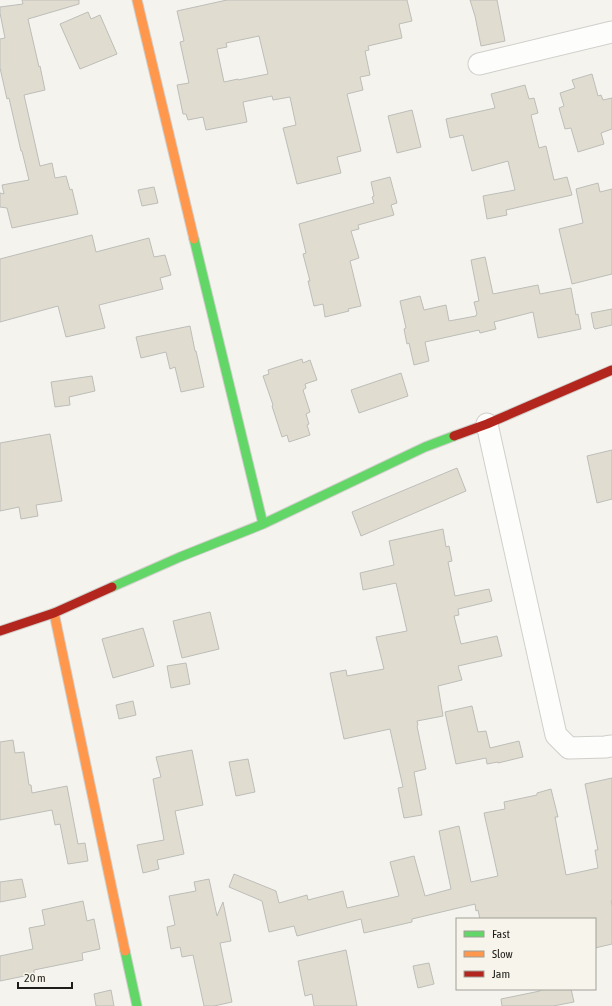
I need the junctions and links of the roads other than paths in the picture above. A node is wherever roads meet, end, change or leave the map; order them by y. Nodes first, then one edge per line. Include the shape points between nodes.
1 (137, 0) edge
2 (612, 32) edge
3 (478, 64) dead end
4 (612, 370) edge
5 (487, 424) junction
6 (262, 524) junction
7 (54, 613) junction
8 (0, 631) edge
9 (612, 746) edge
10 (138, 1006) edge

1 - 6 street
2 - 3 street
4 - 5 street
5 - 6 street via 425,447
5 - 9 street via 556,735 569,748
6 - 7 street
7 - 8 street
7 - 10 street

